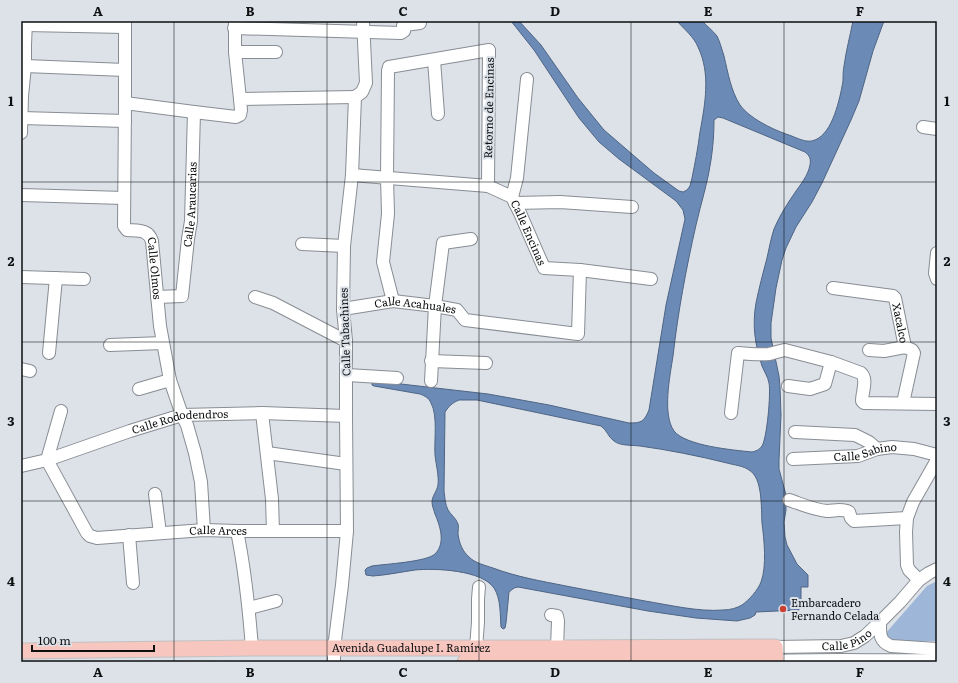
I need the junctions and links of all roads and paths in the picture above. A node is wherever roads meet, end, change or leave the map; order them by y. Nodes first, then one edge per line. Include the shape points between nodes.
1 (26, 23) edge
2 (420, 23) dead end
3 (125, 24) edge
4 (234, 24) edge
5 (363, 26) edge
6 (23, 45) edge
7 (235, 52) junction
8 (276, 52) dead end
9 (434, 60) junction
10 (25, 66) junction
11 (125, 70) junction
12 (527, 79) dead end
13 (22, 96) edge
14 (355, 97) junction
15 (240, 99) junction
16 (125, 103) junction
17 (194, 112) junction
18 (438, 114) dead end
19 (22, 118) edge
20 (125, 121) junction
21 (923, 127) dead end
22 (937, 129) edge
23 (21, 133) edge
24 (352, 175) junction
25 (387, 177) junction
26 (488, 186) junction
27 (21, 195) edge
28 (124, 198) junction
29 (513, 200) junction
30 (632, 207) dead end
31 (470, 239) dead end
32 (302, 244) dead end
33 (344, 246) junction
34 (937, 253) edge
35 (580, 270) junction
36 (21, 277) edge
37 (56, 278) junction
38 (84, 279) dead end
39 (651, 279) dead end
40 (937, 279) edge
41 (833, 288) dead end
42 (157, 297) junction
43 (255, 297) dead end
44 (393, 301) junction
45 (435, 306) junction
46 (343, 309) junction
47 (346, 341) junction
48 (163, 343) junction
49 (110, 346) dead end
50 (905, 347) junction
51 (869, 350) dead end
52 (49, 353) dead end
53 (431, 361) junction
54 (831, 362) junction
55 (486, 363) dead end
56 (347, 375) junction
57 (397, 378) dead end
58 (170, 380) junction
59 (431, 381) dead end
60 (788, 386) dead end
61 (139, 389) dead end
62 (903, 403) junction
63 (937, 404) edge
64 (61, 411) dead end
65 (262, 413) junction
66 (730, 413) dead end
67 (182, 415) junction
68 (346, 416) junction
69 (795, 432) dead end
70 (877, 449) junction
71 (267, 453) junction
72 (937, 455) edge
73 (793, 459) dead end
74 (47, 460) junction
75 (937, 460) edge
76 (346, 464) junction
77 (21, 466) edge
78 (155, 494) dead end
79 (789, 500) dead end
80 (907, 518) junction
81 (204, 530) junction
82 (237, 531) junction
83 (273, 531) junction
84 (347, 531) junction
85 (160, 533) junction
86 (129, 535) junction
87 (937, 569) edge
88 (919, 580) junction
89 (133, 583) dead end
90 (479, 587) dead end
91 (276, 601) dead end
92 (249, 608) junction
93 (551, 615) dead end
94 (880, 622) junction
95 (801, 647) junction
96 (252, 648) junction
97 (476, 648) junction
98 (557, 648) junction
99 (937, 649) edge
100 (21, 651) edge
101 (334, 655) edge
102 (776, 657) edge
103 (937, 660) edge
104 (804, 661) edge
105 (905, 661) edge
106 (465, 662) edge

1 - 3 street
1 - 6 street
2 - 5 street via 403,26 404,31 401,33
3 - 11 street, Calle Olmos
4 - 5 street
4 - 7 street
5 - 14 street via 366,83 362,92
6 - 10 street
7 - 8 street
7 - 15 street
9 - 18 street
9 - 25 street, Retorno de Encinas via 389,67
9 - 26 street, Retorno de Encinas via 489,50
10 - 11 street
10 - 13 street
11 - 16 street, Calle Olmos
12 - 29 street
13 - 19 street
14 - 15 street
14 - 24 street, Calle Tabachines
15 - 17 street via 240,115 236,117
16 - 17 street
16 - 20 street, Calle Olmos
17 - 42 street, Calle Araucarias via 191,221 182,296
19 - 20 street
19 - 23 street
20 - 28 street, Calle Olmos
21 - 22 street
24 - 25 street, Calle Encinas
24 - 33 street, Calle Tabachines
25 - 26 street, Calle Encinas
25 - 44 street via 388,214 383,262
26 - 29 street, Calle Encinas
27 - 28 street
28 - 42 street, Calle Olmos via 124,226 128,230 147,232 151,236
29 - 30 street
29 - 35 street, Calle Encinas via 544,268
31 - 45 street via 443,243
32 - 33 street
33 - 46 street, Calle Tabachines
34 - 40 street
35 - 39 street
35 - 45 street, Calle Acahuales via 578,334 465,320 457,310
36 - 37 street
37 - 38 street
37 - 52 street
41 - 50 street, Xacalco via 893,296
42 - 48 street, Calle Olmos
43 - 47 street via 274,303
44 - 45 street, Calle Acahuales
44 - 46 street, Calle Acahuales
45 - 53 street
46 - 47 street, Calle Tabachines
47 - 56 street, Calle Tabachines
48 - 49 street
48 - 58 street, Calle Olmos
50 - 51 street via 884,352
50 - 62 street, Xacalco via 914,353
53 - 55 street
53 - 59 street
54 - 60 street via 825,384 810,389
54 - 62 street via 864,375 864,403
54 - 66 street via 785,350 770,354 738,353
56 - 57 street
56 - 68 street, Calle Tabachines
58 - 61 street
58 - 67 street, Calle Olmos
62 - 63 street
64 - 74 street
65 - 67 street, Calle Rododendros
65 - 68 street, Calle Rododendros
65 - 71 street
67 - 74 street, Calle Rododendros
67 - 81 street, Calle Olmos via 197,460
68 - 76 street, Calle Tabachines
69 - 70 street via 855,435
70 - 72 street, Calle Sabino via 914,449
70 - 73 street, Calle Sabino via 858,456
71 - 76 street
71 - 83 street
74 - 77 street, Calle Rododendros
74 - 86 street, Calle Arces via 90,536 97,538
75 - 80 street via 913,502
76 - 84 street, Calle Tabachines
78 - 85 street
79 - 80 street via 826,511 846,510 854,521
80 - 88 street via 908,565 909,570
81 - 82 street, Calle Arces
81 - 85 street, Calle Arces
82 - 83 street, Calle Arces
82 - 92 street
83 - 84 street, Calle Arces
84 - 101 street, Calle Tabachines
85 - 86 street, Calle Arces
86 - 89 street
87 - 88 street, Calle Pino
88 - 94 street, Calle Pino
90 - 97 street
91 - 92 street
92 - 96 street
93 - 98 street via 557,616 558,621
94 - 95 street, Calle Pino via 854,643 841,646
94 - 99 street via 880,634 885,644
95 - 102 street, Avenida Guadalupe I. Ramírez
95 - 104 street
96 - 100 main road, Avenida Guadalupe I. Ramírez
96 - 101 main road, Avenida Guadalupe I. Ramírez
97 - 98 main road, Avenida Guadalupe I. Ramírez
97 - 101 main road, Avenida Guadalupe I. Ramírez
98 - 102 main road, Avenida Guadalupe I. Ramírez
102 - 104 street, Avenida Guadalupe I. Ramírez
102 - 106 main road, Avenida Guadalupe I. Ramírez
103 - 105 street, Avenida Guadalupe I. Ramírez
104 - 105 street, Avenida Guadalupe I. Ramírez

